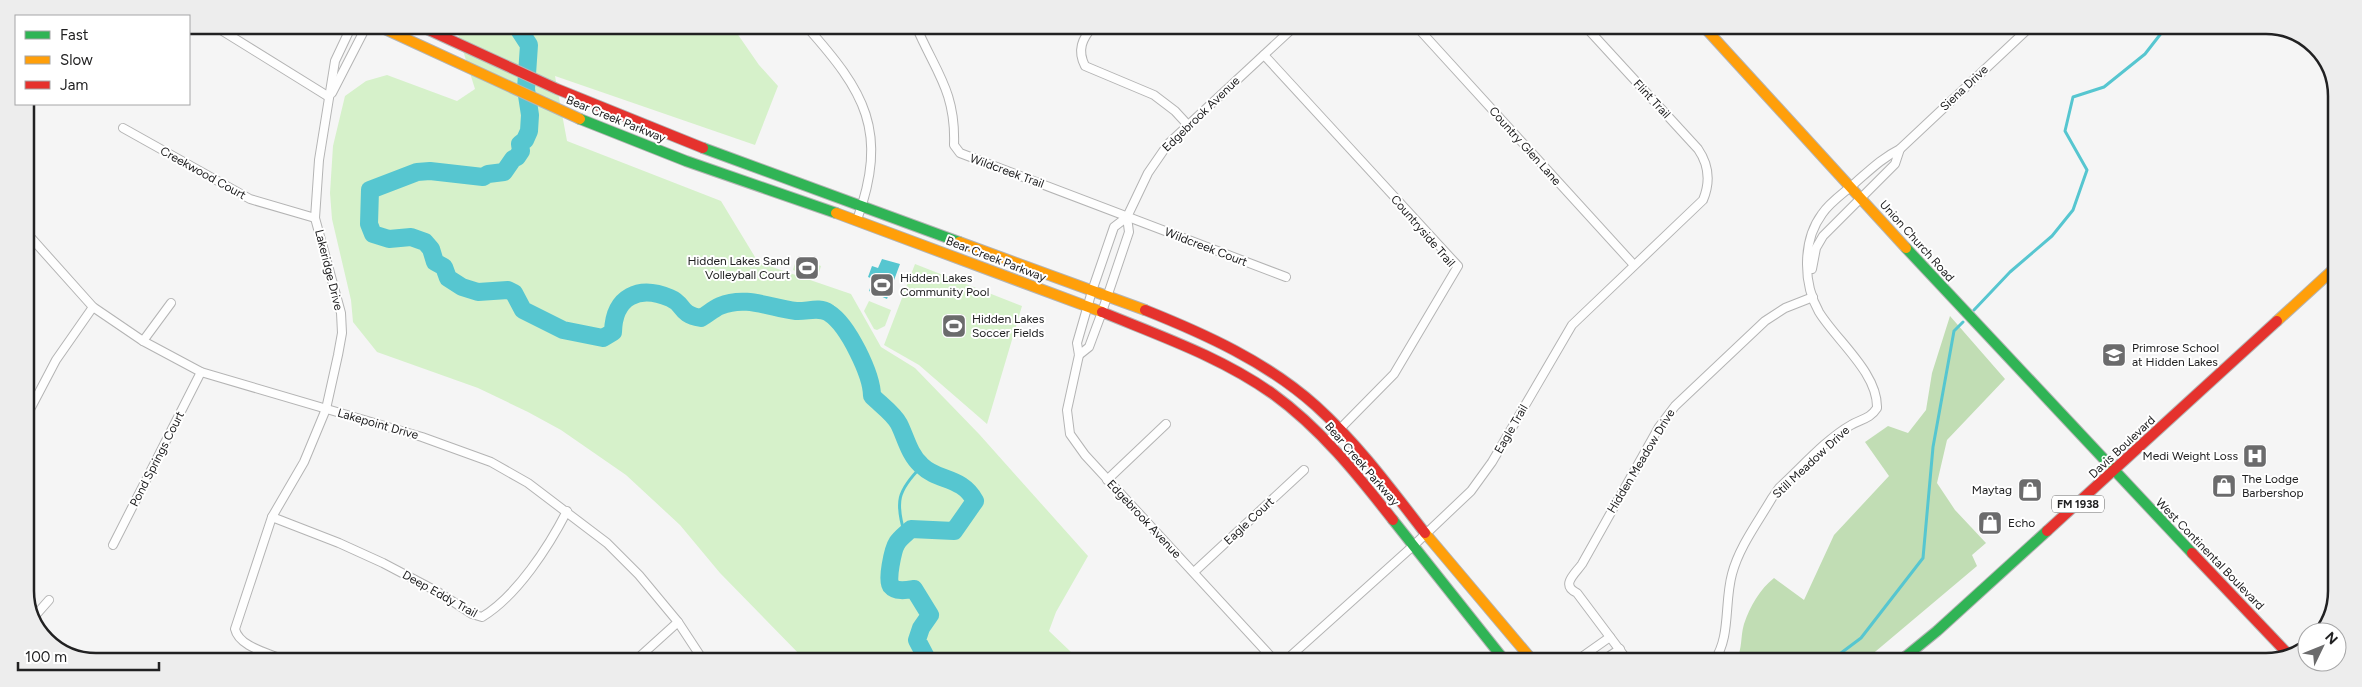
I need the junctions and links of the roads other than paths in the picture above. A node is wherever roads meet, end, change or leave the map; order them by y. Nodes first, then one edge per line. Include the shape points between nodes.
1 (228, 34) edge
2 (348, 34) edge
3 (362, 34) edge
4 (394, 34) edge
5 (436, 34) edge
6 (813, 34) edge
7 (920, 34) edge
8 (1086, 34) edge
9 (1286, 34) edge
10 (1423, 34) edge
11 (1592, 34) edge
12 (1710, 34) edge
13 (2023, 34) edge
14 (1264, 55) junction
15 (329, 96) junction
16 (1188, 124) junction
17 (123, 128) dead end
18 (1900, 149) junction
19 (1709, 176) joint
20 (1851, 187) junction
21 (1861, 198) junction
22 (862, 207) junction
23 (1127, 217) junction
24 (316, 218) junction
25 (858, 220) junction
26 (34, 241) edge
27 (1634, 265) junction
28 (2328, 274) edge
29 (1286, 276) dead end
30 (1809, 286) junction
31 (1092, 291) junction
32 (1107, 297) junction
33 (1813, 297) junction
34 (171, 303) dead end
35 (93, 307) junction
36 (1087, 307) junction
37 (1102, 312) junction
38 (143, 342) junction
39 (1079, 355) junction
40 (201, 372) junction
41 (34, 402) edge
42 (326, 409) junction
43 (1166, 424) dead end
44 (1340, 430) junction
45 (1328, 441) junction
46 (1304, 470) dead end
47 (2113, 472) junction
48 (1107, 480) junction
49 (567, 511) junction
50 (272, 517) junction
51 (1426, 533) junction
52 (113, 546) dead end
53 (1413, 546) junction
54 (1194, 572) junction
55 (48, 600) dead end
56 (38, 613) edge
57 (678, 622) junction
58 (1610, 637) junction
59 (1620, 649) junction
60 (2285, 650) edge
61 (268, 653) edge
62 (644, 653) edge
63 (698, 653) edge
64 (1268, 653) edge
65 (1294, 653) edge
66 (1499, 653) edge
67 (1526, 653) edge
68 (1587, 653) edge
69 (1614, 653) edge
70 (1623, 653) edge
71 (1717, 653) edge
72 (1910, 653) edge

1 - 15 street
2 - 15 street, Lakeridge Drive via 335,61
3 - 15 street, Lakeridge Drive
4 - 25 main road, Bear Creek Parkway via 579,119 686,161
5 - 22 main road, Bear Creek Parkway via 571,95
6 - 22 street via 848,76 867,118 873,155
7 - 23 street, Wildcreek Trail via 949,95 954,145 960,153
8 - 16 street via 1080,55 1085,66 1154,95
9 - 14 street, Edgebrook Avenue
10 - 27 street, Country Glen Lane
11 - 19 street, Flint Trail via 1698,149
12 - 20 main road, Union Church Road
13 - 18 street, Siena Drive
14 - 16 street, Edgebrook Avenue
14 - 44 street, Countryside Trail via 1458,266 1398,368
15 - 24 street, Lakeridge Drive via 319,160
16 - 23 street, Edgebrook Avenue via 1153,164
17 - 24 street, Creekwood Court via 250,199
18 - 20 street, Siena Drive via 1883,157
18 - 21 street, Siena Drive via 1895,164
19 - 27 street, Eagle Trail via 1699,205
20 - 21 main road, Union Church Road
20 - 30 street, Still Meadow Drive via 1828,207 1817,222 1807,255
21 - 30 street, Still Meadow Drive via 1820,242 1812,261
21 - 47 main road, Union Church Road
22 - 25 street
22 - 31 main road, Bear Creek Parkway
23 - 29 street, Wildcreek Court
23 - 31 street, Edgebrook Avenue via 1114,227
23 - 32 street, Edgebrook Avenue via 1129,232
24 - 42 street, Lakeridge Drive via 342,333
25 - 36 main road, Bear Creek Parkway
26 - 35 street, Lakepoint Drive
27 - 51 street, Eagle Trail via 1572,325 1482,478
28 - 47 main road, Davis Boulevard / FM 1938
30 - 33 street, Still Meadow Drive
31 - 32 main road, Bear Creek Parkway
31 - 36 street, Edgebrook Avenue
32 - 37 street, Edgebrook Avenue
32 - 44 main road, Bear Creek Parkway via 1206,335 1245,355 1305,397
33 - 58 street, Hidden Meadow Drive via 1785,308 1765,321 1684,396 1659,427 1582,564 1569,581 1571,589
33 - 71 street, Still Meadow Drive via 1820,314 1862,368 1875,395 1877,408 1869,418 1838,434 1772,498 1735,565 1728,592 1724,638
34 - 38 street
35 - 38 street, Lakepoint Drive
35 - 41 street via 56,360
36 - 37 main road, Bear Creek Parkway
36 - 39 street, Edgebrook Avenue via 1077,343
37 - 39 street, Edgebrook Avenue via 1089,348
37 - 45 main road, Bear Creek Parkway via 1210,357 1273,394
38 - 40 street, Lakepoint Drive
39 - 48 street, Edgebrook Avenue via 1066,410 1070,434
40 - 42 street, Lakepoint Drive
40 - 52 street, Pond Springs Court
42 - 49 street, Lakepoint Drive via 422,437 491,462
42 - 50 street, Lakeridge Drive via 304,462
43 - 48 street
44 - 45 street, Countryside Trail
44 - 51 main road, Bear Creek Parkway
45 - 53 main road, Bear Creek Parkway
46 - 54 street, Eagle Court
47 - 60 main road, West Continental Boulevard
47 - 72 main road, Davis Boulevard / FM 1938
48 - 54 street, Edgebrook Avenue
49 - 50 street, Deep Eddy Trail via 550,543 524,577 492,611 482,617 382,563
49 - 57 street, Lakepoint Drive via 613,549
50 - 61 street, Lakeridge Drive via 236,620 236,635
51 - 53 street, Eagle Trail
51 - 67 main road, Bear Creek Parkway
53 - 65 street, Eagle Trail
53 - 66 main road, Bear Creek Parkway
54 - 64 street, Edgebrook Avenue
55 - 56 street
57 - 62 street
57 - 63 street, Lakepoint Drive
58 - 59 street, Hidden Meadow Drive
58 - 68 street
59 - 69 street
59 - 70 street, Hidden Meadow Drive

